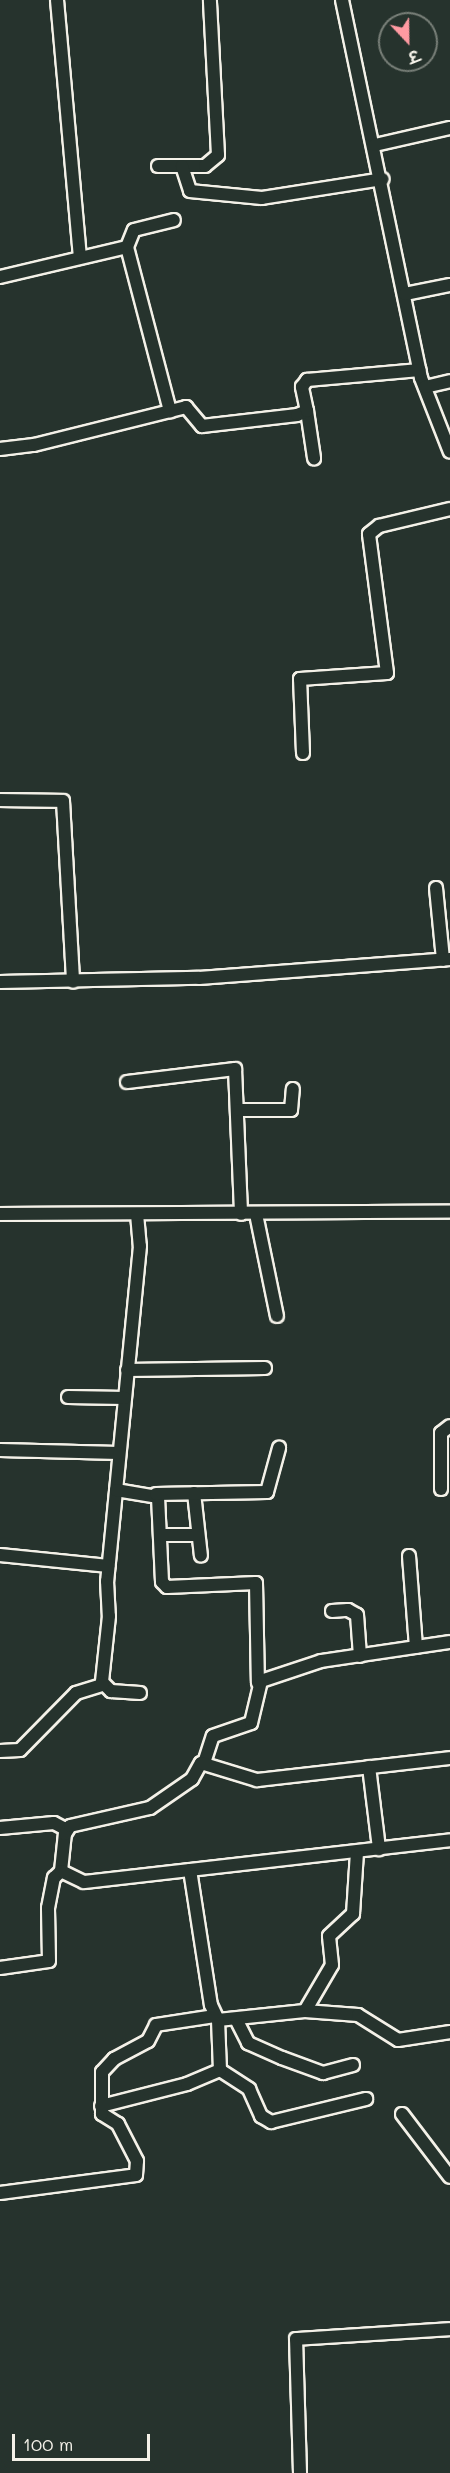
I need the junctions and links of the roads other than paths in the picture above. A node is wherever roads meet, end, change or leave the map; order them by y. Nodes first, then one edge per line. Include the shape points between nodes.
1 (57, 0) edge
2 (210, 0) edge
3 (342, 0) edge
4 (450, 128) edge
5 (375, 145) junction
6 (158, 166) dead end
7 (182, 166) junction
8 (383, 179) junction
9 (174, 220) dead end
10 (127, 247) junction
11 (80, 257) junction
12 (0, 277) edge
13 (450, 285) edge
14 (405, 294) junction
15 (420, 370) junction
16 (450, 381) edge
17 (425, 387) junction
18 (170, 411) junction
19 (307, 411) junction
20 (0, 449) edge
21 (450, 452) edge
22 (314, 458) dead end
23 (450, 509) edge
24 (303, 753) dead end
25 (0, 800) edge
26 (436, 888) dead end
27 (447, 960) edge
28 (0, 982) edge
29 (74, 982) junction
30 (127, 1082) dead end
31 (293, 1089) dead end
32 (239, 1110) junction
33 (450, 1212) edge
34 (0, 1214) edge
35 (137, 1214) junction
36 (241, 1214) junction
37 (256, 1214) junction
38 (277, 1316) dead end
39 (265, 1368) dead end
40 (127, 1370) junction
41 (68, 1397) dead end
42 (125, 1398) junction
43 (450, 1426) edge
44 (279, 1449) dead end
45 (0, 1450) edge
46 (119, 1453) junction
47 (441, 1489) dead end
48 (116, 1490) junction
49 (194, 1493) junction
50 (156, 1494) junction
51 (161, 1535) junction
52 (198, 1535) junction
53 (0, 1555) edge
54 (201, 1556) dead end
55 (409, 1556) dead end
56 (108, 1566) junction
57 (332, 1611) dead end
58 (450, 1642) edge
59 (416, 1647) junction
60 (360, 1656) junction
61 (258, 1683) junction
62 (103, 1685) junction
63 (140, 1693) dead end
64 (0, 1751) edge
65 (450, 1758) edge
66 (204, 1763) junction
67 (369, 1767) junction
68 (0, 1828) edge
69 (67, 1830) junction
70 (450, 1840) edge
71 (378, 1849) junction
72 (357, 1852) junction
73 (190, 1870) junction
74 (61, 1871) junction
75 (0, 1968) edge
76 (305, 2011) junction
77 (216, 2018) junction
78 (237, 2021) junction
79 (450, 2032) edge
80 (353, 2065) dead end
81 (220, 2070) junction
82 (366, 2099) dead end
83 (101, 2106) junction
84 (402, 2114) dead end
85 (450, 2177) edge
86 (0, 2193) edge
87 (450, 2329) edge
88 (300, 2473) edge

1 - 11 street
2 - 7 street via 218,155 209,165
3 - 5 street
4 - 5 street
5 - 8 street
6 - 7 street
7 - 8 street via 190,191 262,198
8 - 14 street
9 - 10 street via 134,230
10 - 11 street
10 - 18 street
11 - 12 street
13 - 14 street
14 - 15 street
15 - 17 street
15 - 19 street via 307,380 302,387
16 - 17 street
17 - 21 street
18 - 19 street via 186,407 202,426
18 - 20 street via 34,445
19 - 22 street
23 - 24 street via 379,526 369,534 387,673 300,679
25 - 29 street via 63,801
26 - 27 street
27 - 29 street
28 - 29 street
30 - 32 street via 235,1069
31 - 32 street via 291,1110
32 - 36 street
33 - 37 street
34 - 35 street
35 - 36 street
35 - 40 street via 140,1236
36 - 37 street
37 - 38 street
39 - 40 street
40 - 42 street
41 - 42 street
42 - 46 street
43 - 47 street via 441,1433
44 - 49 street via 267,1492
45 - 46 street
46 - 48 street
48 - 50 street
48 - 56 street
49 - 50 street
49 - 52 street
50 - 51 street
51 - 52 street
51 - 61 street via 167,1587 256,1583
52 - 54 street
53 - 56 street
55 - 59 street
56 - 62 street
57 - 60 street via 348,1610 357,1616
58 - 59 street
59 - 60 street
60 - 61 street via 321,1661
61 - 66 street via 251,1723 213,1736
62 - 63 street via 111,1691
62 - 64 street via 76,1694 20,1750
65 - 67 street
66 - 67 street via 251,1780
66 - 69 street via 192,1779 150,1808
67 - 71 street
68 - 69 street via 54,1823
69 - 74 street
70 - 71 street
71 - 72 street
72 - 73 street
72 - 76 street via 353,1914 329,1936 332,1965
73 - 74 street via 84,1882
73 - 77 street
74 - 75 street via 54,1878 48,1908 49,1961
76 - 78 street
76 - 79 street via 358,2015 398,2040
77 - 78 street
77 - 81 street
77 - 83 street via 156,2025 148,2041 104,2067
78 - 80 street via 248,2043 282,2058 323,2073
81 - 82 street via 249,2089 261,2116 271,2122
81 - 83 street via 187,2084
83 - 86 street via 104,2117 118,2124 137,2161 136,2175
84 - 85 street
87 - 88 street via 296,2339

